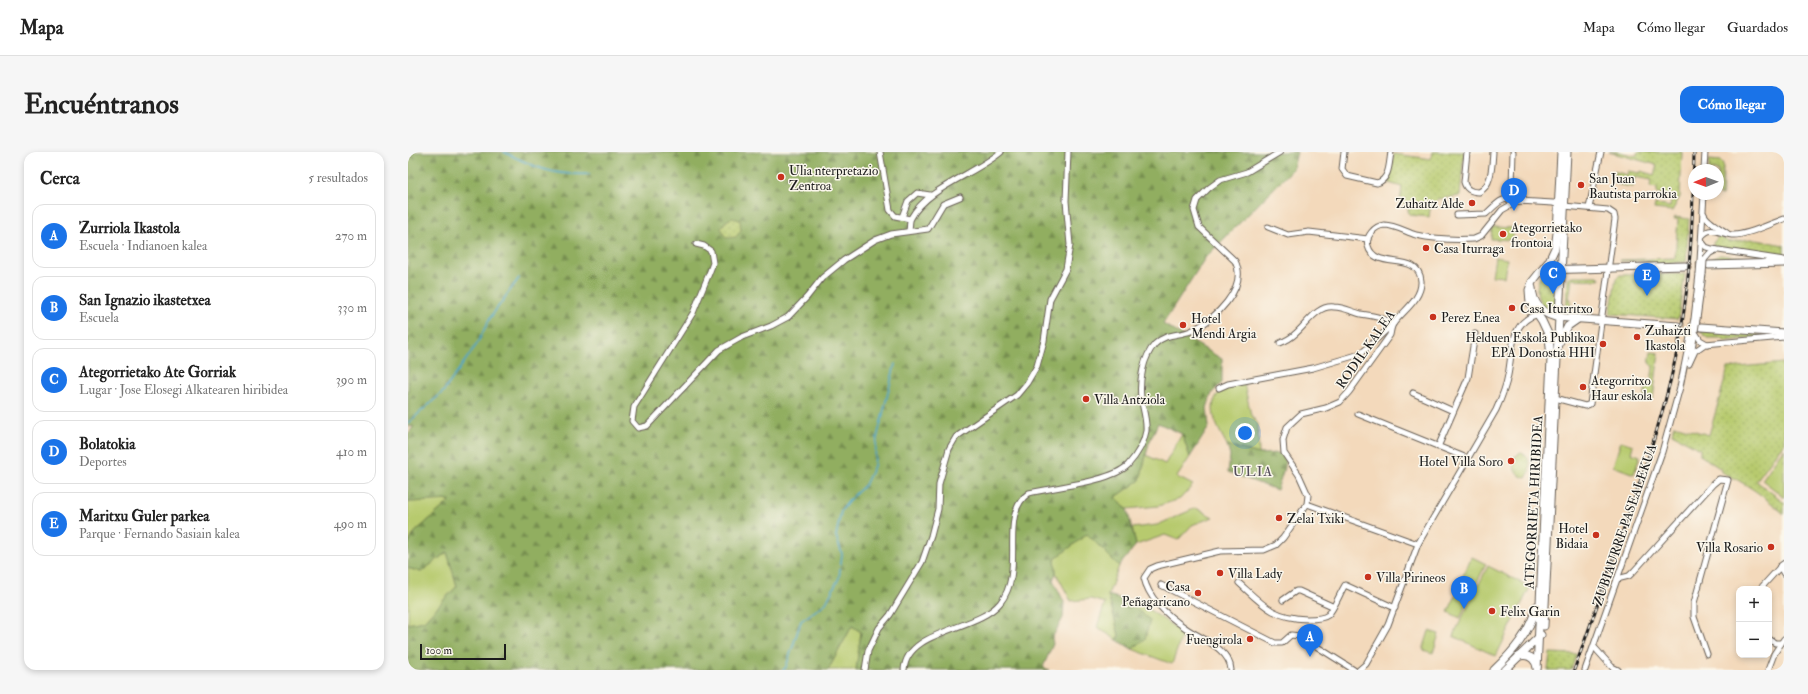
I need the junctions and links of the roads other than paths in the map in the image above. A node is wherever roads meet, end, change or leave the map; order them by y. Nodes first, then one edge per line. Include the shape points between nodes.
1 (880, 152) edge
2 (1001, 152) edge
3 (1068, 152) edge
4 (1280, 152) edge
5 (1344, 152) edge
6 (1391, 152) edge
7 (1467, 152) edge
8 (1493, 152) edge
9 (1513, 152) edge
10 (1561, 152) edge
11 (1567, 152) edge
12 (1601, 152) edge
13 (1704, 152) edge
14 (1704, 164) edge
15 (930, 195) junction
16 (960, 197) dead end
17 (1704, 200) edge
18 (1518, 201) junction
19 (1526, 201) junction
20 (1562, 206) junction
21 (1589, 208) junction
22 (1703, 213) junction
23 (1457, 215) dead end
24 (902, 217) junction
25 (910, 219) junction
26 (1784, 219) edge
27 (1268, 227) dead end
28 (909, 230) junction
29 (1731, 235) junction
30 (1368, 239) junction
31 (1702, 239) junction
32 (696, 244) dead end
33 (1717, 250) junction
34 (1704, 261) junction
35 (1784, 262) edge
36 (1686, 266) tunnel mouth
37 (1609, 268) junction
38 (1542, 270) junction
39 (1561, 270) junction
40 (1701, 274) junction
41 (1541, 313) junction
42 (1559, 318) junction
43 (1580, 319) junction
44 (1695, 319) junction
45 (1601, 320) junction
46 (1393, 324) junction
47 (1678, 326) tunnel mouth
48 (1695, 331) junction
49 (1784, 333) edge
50 (1475, 334) dead end
51 (1784, 337) edge
52 (1280, 343) dead end
53 (1708, 344) junction
54 (1558, 347) junction
55 (1689, 364) junction
56 (1680, 387) junction
57 (1219, 388) dead end
58 (1413, 393) dead end
59 (1555, 398) junction
60 (1453, 411) junction
61 (1358, 414) dead end
62 (1438, 446) junction
63 (1467, 458) junction
64 (1307, 504) junction
65 (1418, 544) junction
66 (1782, 565) edge
67 (1784, 574) edge
68 (1617, 579) junction
69 (1239, 583) dead end
70 (1161, 585) dead end
71 (1540, 586) junction
72 (1763, 586) edge
73 (1283, 600) dead end
74 (1332, 606) junction
75 (1395, 608) junction
76 (1542, 634) junction
77 (1782, 641) edge
78 (1594, 647) junction
79 (1707, 654) dead end
80 (1519, 656) junction
81 (865, 670) edge
82 (904, 670) edge
83 (1231, 670) edge
84 (1354, 670) edge
85 (1359, 670) edge
86 (1494, 670) edge
87 (1505, 670) edge
88 (1537, 670) edge
89 (1542, 670) edge
90 (1585, 670) edge
91 (1618, 670) edge
92 (1768, 670) edge

1 - 24 street via 890,210 895,216
2 - 15 street via 990,162
3 - 81 street via 1066,201 1070,245 1066,268 1050,299 1044,341 1037,366 1028,383 1017,395 956,436 949,449 939,484 938,509 932,536 890,615 879,628 868,651
4 - 82 street via 1247,172 1220,180 1196,200 1194,210 1200,227 1235,261 1239,274 1225,306 1204,325 1189,332 1162,337 1148,355 1140,384 1146,430 1138,453 1127,466 1110,476 1029,492 1022,497 1014,518 1012,581 1007,593 988,614 920,643 909,654
5 - 6 street via 1342,169 1347,176 1377,183 1387,175
7 - 8 street via 1465,186 1468,190 1479,192 1486,187
9 - 19 street via 1512,186
10 - 20 main road
11 - 20 main road
12 - 21 street
13 - 14 street
15 - 24 street via 918,193 908,201
15 - 25 street
16 - 28 street via 944,204 928,229
17 - 22 street, ZUBIAURRE PASEALEKUA
18 - 19 street
18 - 23 street via 1507,198 1502,200 1486,214
18 - 30 street via 1502,210 1481,236 1474,239 1418,235 1385,225 1375,228
19 - 20 street
20 - 21 street
20 - 38 main road via 1555,248
20 - 39 main road, ATEGORRIETA HIRIBIDEA
21 - 37 street via 1608,210 1614,214
22 - 29 street via 1708,221
22 - 31 street, ZUBIAURRE PASEALEKUA
24 - 25 street
25 - 28 street
26 - 29 street via 1749,232
27 - 30 street via 1288,235 1309,232
28 - 32 street via 875,240 822,278 788,317 742,337 720,350 647,426 638,428 632,421 634,408 693,313 713,263 711,251
29 - 31 street via 1712,230 1707,231
30 - 46 street, RODIL KALEA via 1368,248 1374,255 1386,260 1408,263 1419,272 1419,291
31 - 33 street via 1706,247
31 - 34 street, ZUBIAURRE PASEALEKUA
33 - 34 street via 1710,253
33 - 35 street
34 - 35 main road
34 - 40 street, ZUBIAURRE PASEALEKUA, bridge
36 - 37 main road
37 - 39 main road
37 - 45 street
38 - 39 main road
38 - 41 main road, ATEGORRIETA HIRIBIDEA via 1534,278 1532,287
39 - 42 main road, ATEGORRIETA HIRIBIDEA
40 - 44 street, ZUBIAURRE PASEALEKUA
40 - 44 street, ZUBIAURRE PASEALEKUA
41 - 42 main road
41 - 63 street via 1526,318 1517,330 1503,393
41 - 71 main road, ATEGORRIETA HIRIBIDEA via 1549,336 1551,359
42 - 43 main road
42 - 54 main road, ATEGORRIETA HIRIBIDEA
43 - 45 main road
43 - 54 main road via 1568,326
44 - 48 street, ZUBIAURRE PASEALEKUA, bridge
45 - 47 main road
45 - 59 street via 1590,404 1585,406
46 - 52 street via 1368,314 1334,306 1328,307 1314,314 1295,334
46 - 57 street via 1357,355 1313,368 1228,384
46 - 64 street, RODIL KALEA via 1390,335 1340,402 1301,414 1287,426 1283,440 1284,453 1305,488 1308,495
48 - 49 main road
48 - 53 street via 1700,340
48 - 55 street, ZUBIAURRE PASEALEKUA
48 - 56 street, ZUBIAURRE PASEALEKUA
50 - 60 street via 1468,378
51 - 53 street
53 - 55 street via 1697,348
54 - 59 main road, ATEGORRIETA HIRIBIDEA
55 - 56 street, ZUBIAURRE PASEALEKUA
56 - 68 street, ZUBIAURRE PASEALEKUA via 1662,452
58 - 60 street
59 - 76 main road, ATEGORRIETA HIRIBIDEA
60 - 62 street
61 - 62 street
62 - 63 street
63 - 65 street
64 - 65 street
64 - 83 street via 1284,538 1270,548 1204,554 1157,566 1146,573 1144,578 1154,599 1186,629 1221,651
65 - 75 street
66 - 67 street
66 - 72 street
68 - 78 street, ZUBIAURRE PASEALEKUA
68 - 79 street via 1629,576 1718,479 1728,480 1694,603 1694,618
69 - 74 street via 1266,608 1291,618 1322,618 1328,614
70 - 84 street via 1275,643 1282,643 1291,636 1300,636
71 - 76 main road, ATEGORRIETA HIRIBIDEA
71 - 86 main road via 1538,603 1527,632
73 - 74 street via 1299,591
74 - 75 street via 1344,585
75 - 85 street via 1383,635 1366,664
76 - 80 main road
76 - 88 main road, ATEGORRIETA HIRIBIDEA
76 - 89 main road, ATEGORRIETA HIRIBIDEA
77 - 92 street
78 - 90 street, ZUBIAURRE PASEALEKUA
78 - 91 street
80 - 87 main road
80 - 88 main road via 1533,659

